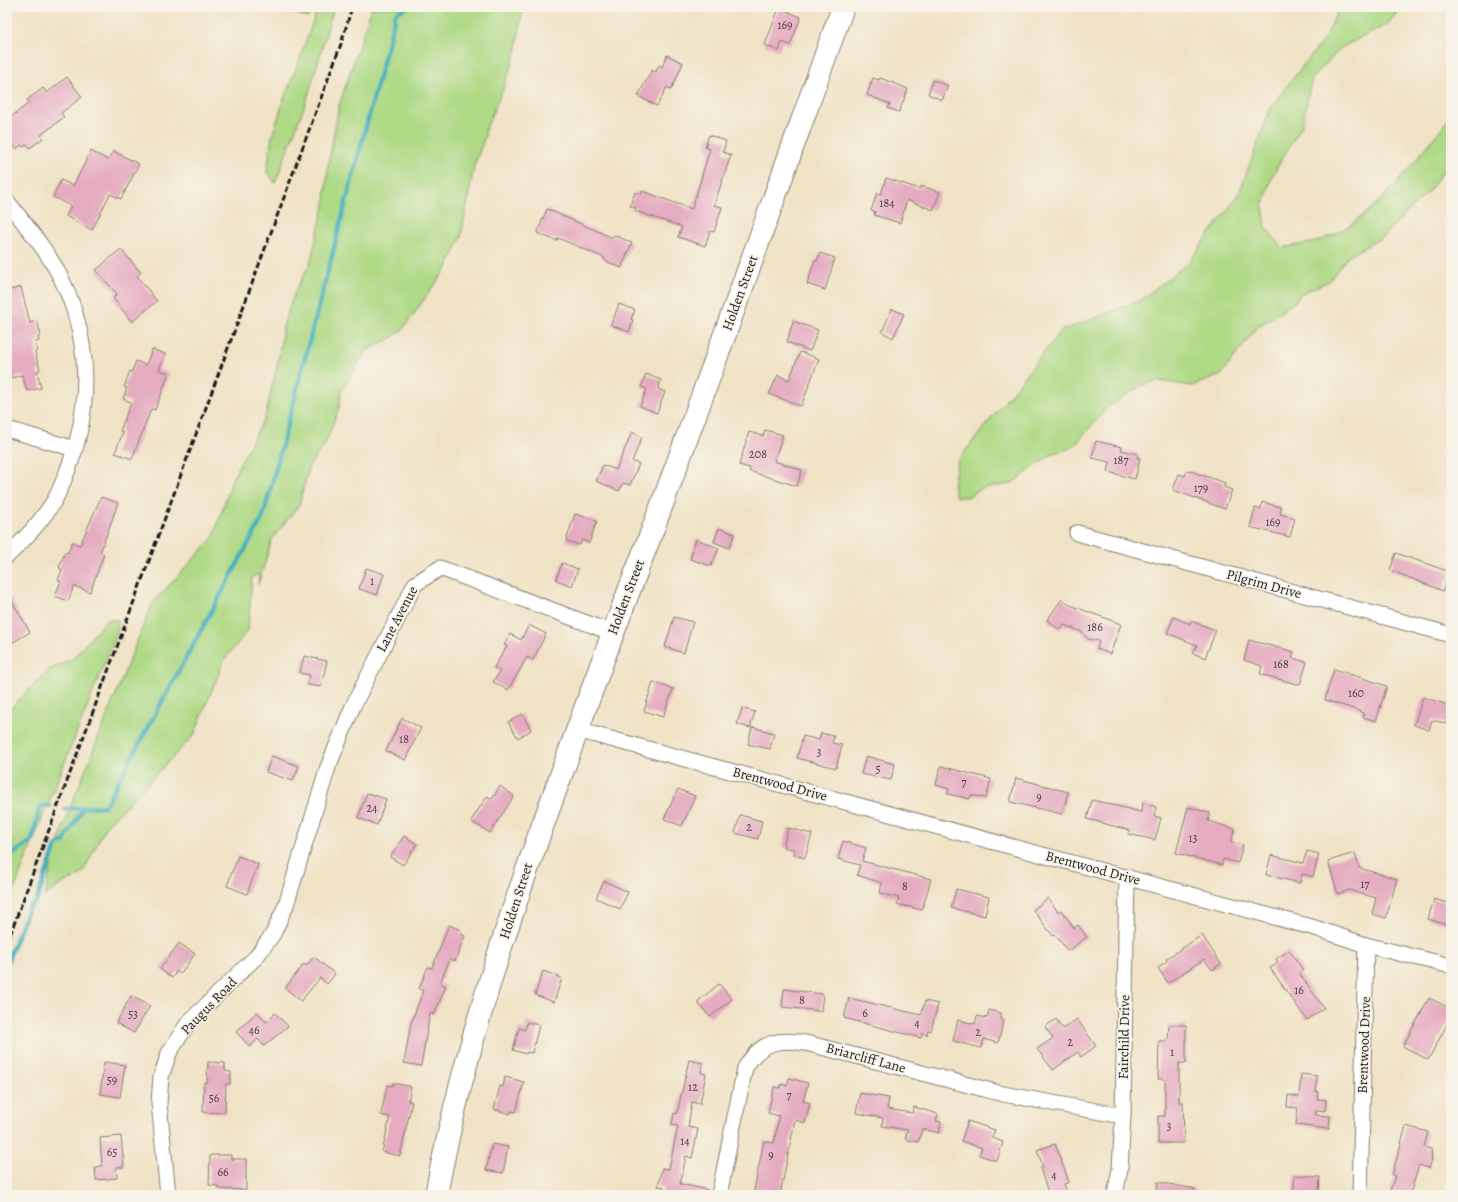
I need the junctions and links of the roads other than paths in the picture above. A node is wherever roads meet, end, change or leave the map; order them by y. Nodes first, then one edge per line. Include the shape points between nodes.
1 (843, 7) edge
2 (9, 203) edge
3 (7, 430) edge
4 (75, 449) junction
5 (1077, 533) dead end
6 (7, 556) edge
7 (613, 633) junction
8 (1451, 635) edge
9 (577, 730) junction
10 (301, 854) joint
11 (1127, 877) junction
12 (1366, 945) junction
13 (1451, 966) edge
14 (1123, 1116) junction
15 (168, 1195) edge
16 (436, 1195) edge
17 (719, 1195) edge
18 (1115, 1195) edge
19 (1360, 1195) edge

1 - 7 main road, Holden Street via 688,437
2 - 4 street via 51,261 69,298 80,334 84,354 84,398
3 - 4 street
4 - 6 street via 55,500 34,528
5 - 8 street, Pilgrim Drive
7 - 9 main road, Holden Street
7 - 10 street, Lane Avenue via 440,568 415,584 353,706 328,767
9 - 11 street, Brentwood Drive
9 - 16 main road, Holden Street via 526,868 493,974 472,1046
10 - 15 street, Paugus Road via 286,905 265,946 246,968 188,1023 169,1053 159,1103
11 - 12 street, Brentwood Drive via 1315,928
11 - 14 street, Fairchild Drive
12 - 13 street
12 - 19 street, Brentwood Drive
14 - 17 street, Briarcliff Lane via 1003,1094 810,1044 776,1041 759,1050 745,1068
14 - 18 street, Fairchild Drive via 1120,1169

